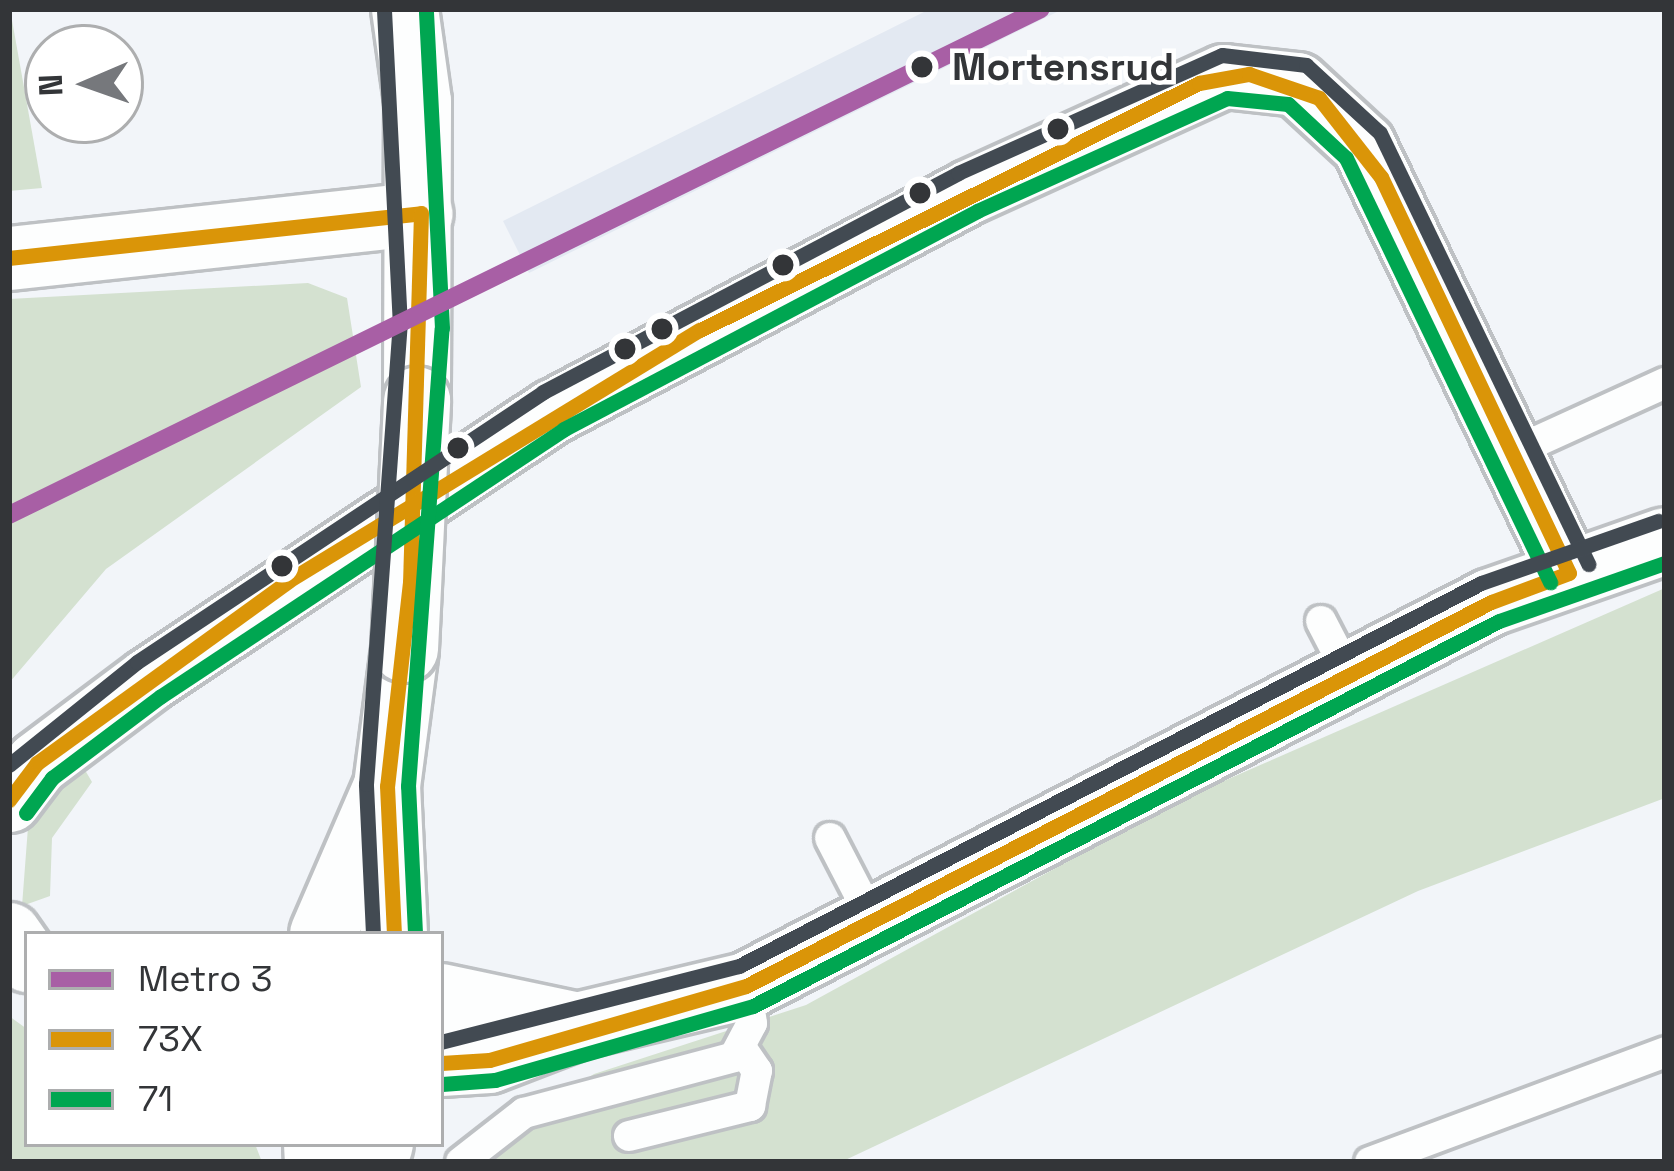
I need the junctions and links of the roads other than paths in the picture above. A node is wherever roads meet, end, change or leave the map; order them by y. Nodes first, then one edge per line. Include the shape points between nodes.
1 (405, 9) edge
2 (421, 213) junction
3 (9, 258) edge
4 (1665, 383) edge
5 (1516, 451) junction
6 (1665, 541) edge
7 (1569, 573) junction
8 (387, 786) junction
9 (9, 800) edge
10 (830, 838) dead end
11 (874, 923) junction
12 (324, 931) edge
13 (394, 931) edge
14 (746, 986) junction
15 (444, 998) edge
16 (578, 1026) junction
17 (743, 1050) junction
18 (1664, 1059) edge
19 (444, 1063) edge
20 (628, 1136) dead end
21 (460, 1162) edge
22 (1370, 1162) edge

1 - 2 street
2 - 3 street
2 - 8 street, bridge via 405,650
4 - 5 lane
5 - 7 street
5 - 9 street via 1363,145 1297,84 1224,76 905,224 553,411 149,679 37,763
6 - 7 street
7 - 11 street via 1335,648
8 - 12 street
8 - 13 street
10 - 11 lane
11 - 14 street
14 - 16 street
14 - 17 lane
15 - 16 street
16 - 19 street via 489,1060
17 - 20 lane via 757,1071 750,1106
17 - 21 lane via 717,1067 524,1113
18 - 22 lane

